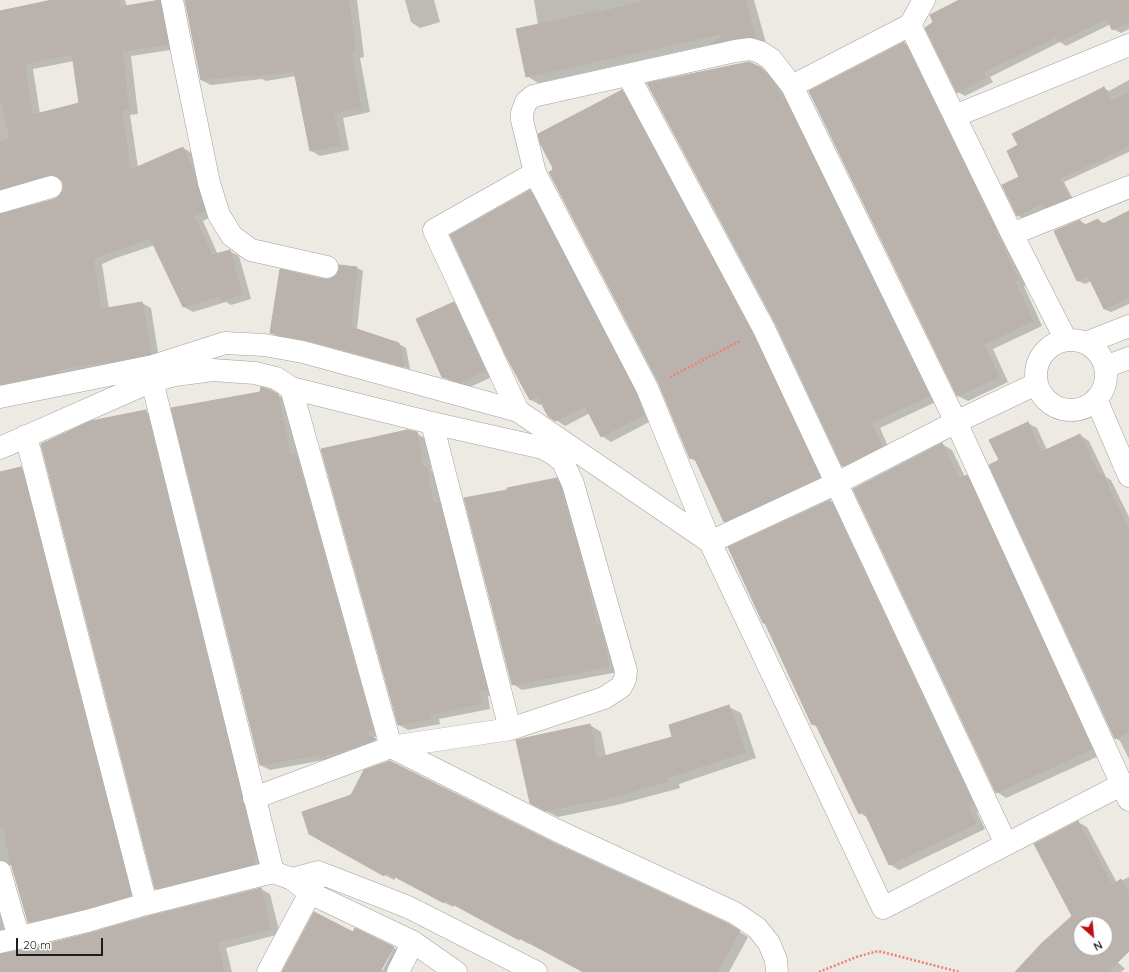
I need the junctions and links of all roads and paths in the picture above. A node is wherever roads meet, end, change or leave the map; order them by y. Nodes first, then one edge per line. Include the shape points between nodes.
1 (172, 0) edge
2 (924, 0) edge
3 (910, 25) junction
4 (1129, 45) edge
5 (628, 75) junction
6 (792, 86) junction
7 (955, 116) junction
8 (535, 173) junction
9 (51, 187) dead end
10 (1129, 187) edge
11 (0, 202) edge
12 (1012, 234) junction
13 (327, 267) dead end
14 (1129, 326) edge
15 (764, 329) junction
16 (1076, 341) junction
17 (1129, 358) edge
18 (1105, 367) junction
19 (152, 381) junction
20 (1036, 384) junction
21 (291, 388) junction
22 (647, 388) junction
23 (0, 397) edge
24 (1096, 399) junction
25 (518, 411) junction
26 (956, 422) junction
27 (432, 423) junction
28 (26, 436) junction
29 (0, 448) edge
30 (1129, 476) edge
31 (837, 483) junction
32 (710, 542) junction
33 (510, 729) junction
34 (392, 746) junction
35 (1125, 793) edge
36 (254, 798) junction
37 (1006, 844) junction
38 (0, 872) edge
39 (318, 872) junction
40 (282, 876) junction
41 (310, 893) junction
42 (146, 904) junction
43 (9, 940) edge
44 (413, 942) junction
45 (268, 972) edge
46 (398, 972) edge
47 (456, 972) edge
48 (536, 972) edge
49 (777, 972) edge
50 (820, 972) edge
51 (960, 972) edge

1 - 13 street via 208,176 219,215 232,236 251,250
2 - 3 street
3 - 6 street
3 - 7 street
4 - 7 street
5 - 6 street via 750,49 771,59
5 - 8 street via 533,96 526,102 522,120
5 - 15 street
6 - 26 street
7 - 12 street
8 - 22 street
8 - 25 street via 434,230
9 - 11 street
10 - 12 street
12 - 16 street
14 - 16 street
15 - 22 path
15 - 31 street
16 - 18 street via 1099,354
16 - 20 street via 1048,348 1037,364
17 - 18 street
18 - 24 street via 1105,384
19 - 21 street via 213,370 255,373 276,378
19 - 28 street
19 - 36 street
20 - 24 street via 1046,400 1062,409 1080,409
20 - 26 street
21 - 27 street
21 - 34 street
22 - 32 street
23 - 25 street via 153,366 225,343 264,345 303,352
24 - 30 street
25 - 32 street
26 - 31 street
26 - 35 street
27 - 33 street
27 - 33 street via 543,448 555,454 562,462 573,484 626,671 621,687 604,698
28 - 29 street
28 - 42 street
31 - 32 street
31 - 37 street
32 - 37 street via 883,908
33 - 34 street
34 - 36 street
34 - 49 street via 558,831 735,913 757,928 769,943 776,960
35 - 37 street
36 - 40 street
38 - 43 street
39 - 40 street
39 - 41 street
39 - 48 street via 408,907
40 - 41 street
40 - 42 street
41 - 44 street
41 - 45 street
42 - 43 street
44 - 46 street
44 - 47 street
50 - 51 path via 878,951

